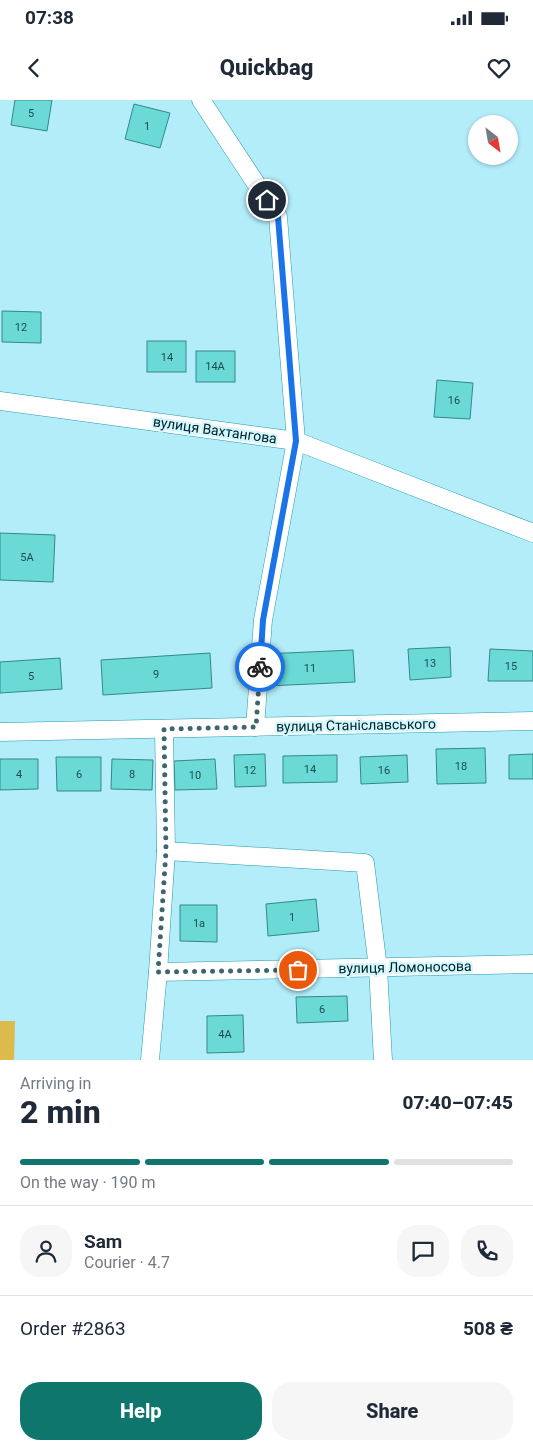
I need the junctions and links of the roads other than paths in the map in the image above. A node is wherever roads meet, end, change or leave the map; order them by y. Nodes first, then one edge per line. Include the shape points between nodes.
1 (201, 100) edge
2 (0, 401) edge
3 (296, 441) junction
4 (533, 533) edge
5 (533, 722) edge
6 (256, 727) junction
7 (164, 729) junction
8 (0, 732) edge
9 (166, 851) junction
10 (533, 964) edge
11 (378, 968) junction
12 (158, 972) junction
13 (150, 1060) edge
14 (383, 1060) edge

1 - 3 street via 278,217
2 - 3 street, вулиця Вахтангова
3 - 4 street, вулиця Вахтангова
3 - 6 street via 263,620
5 - 6 street, вулиця Станіславського
6 - 7 street, вулиця Станіславського
7 - 8 street, вулиця Станіславського
7 - 9 street
9 - 11 street via 365,863
9 - 12 street
10 - 11 street, вулиця Ломоносова
11 - 12 street, вулиця Ломоносова
11 - 14 street
12 - 13 street

